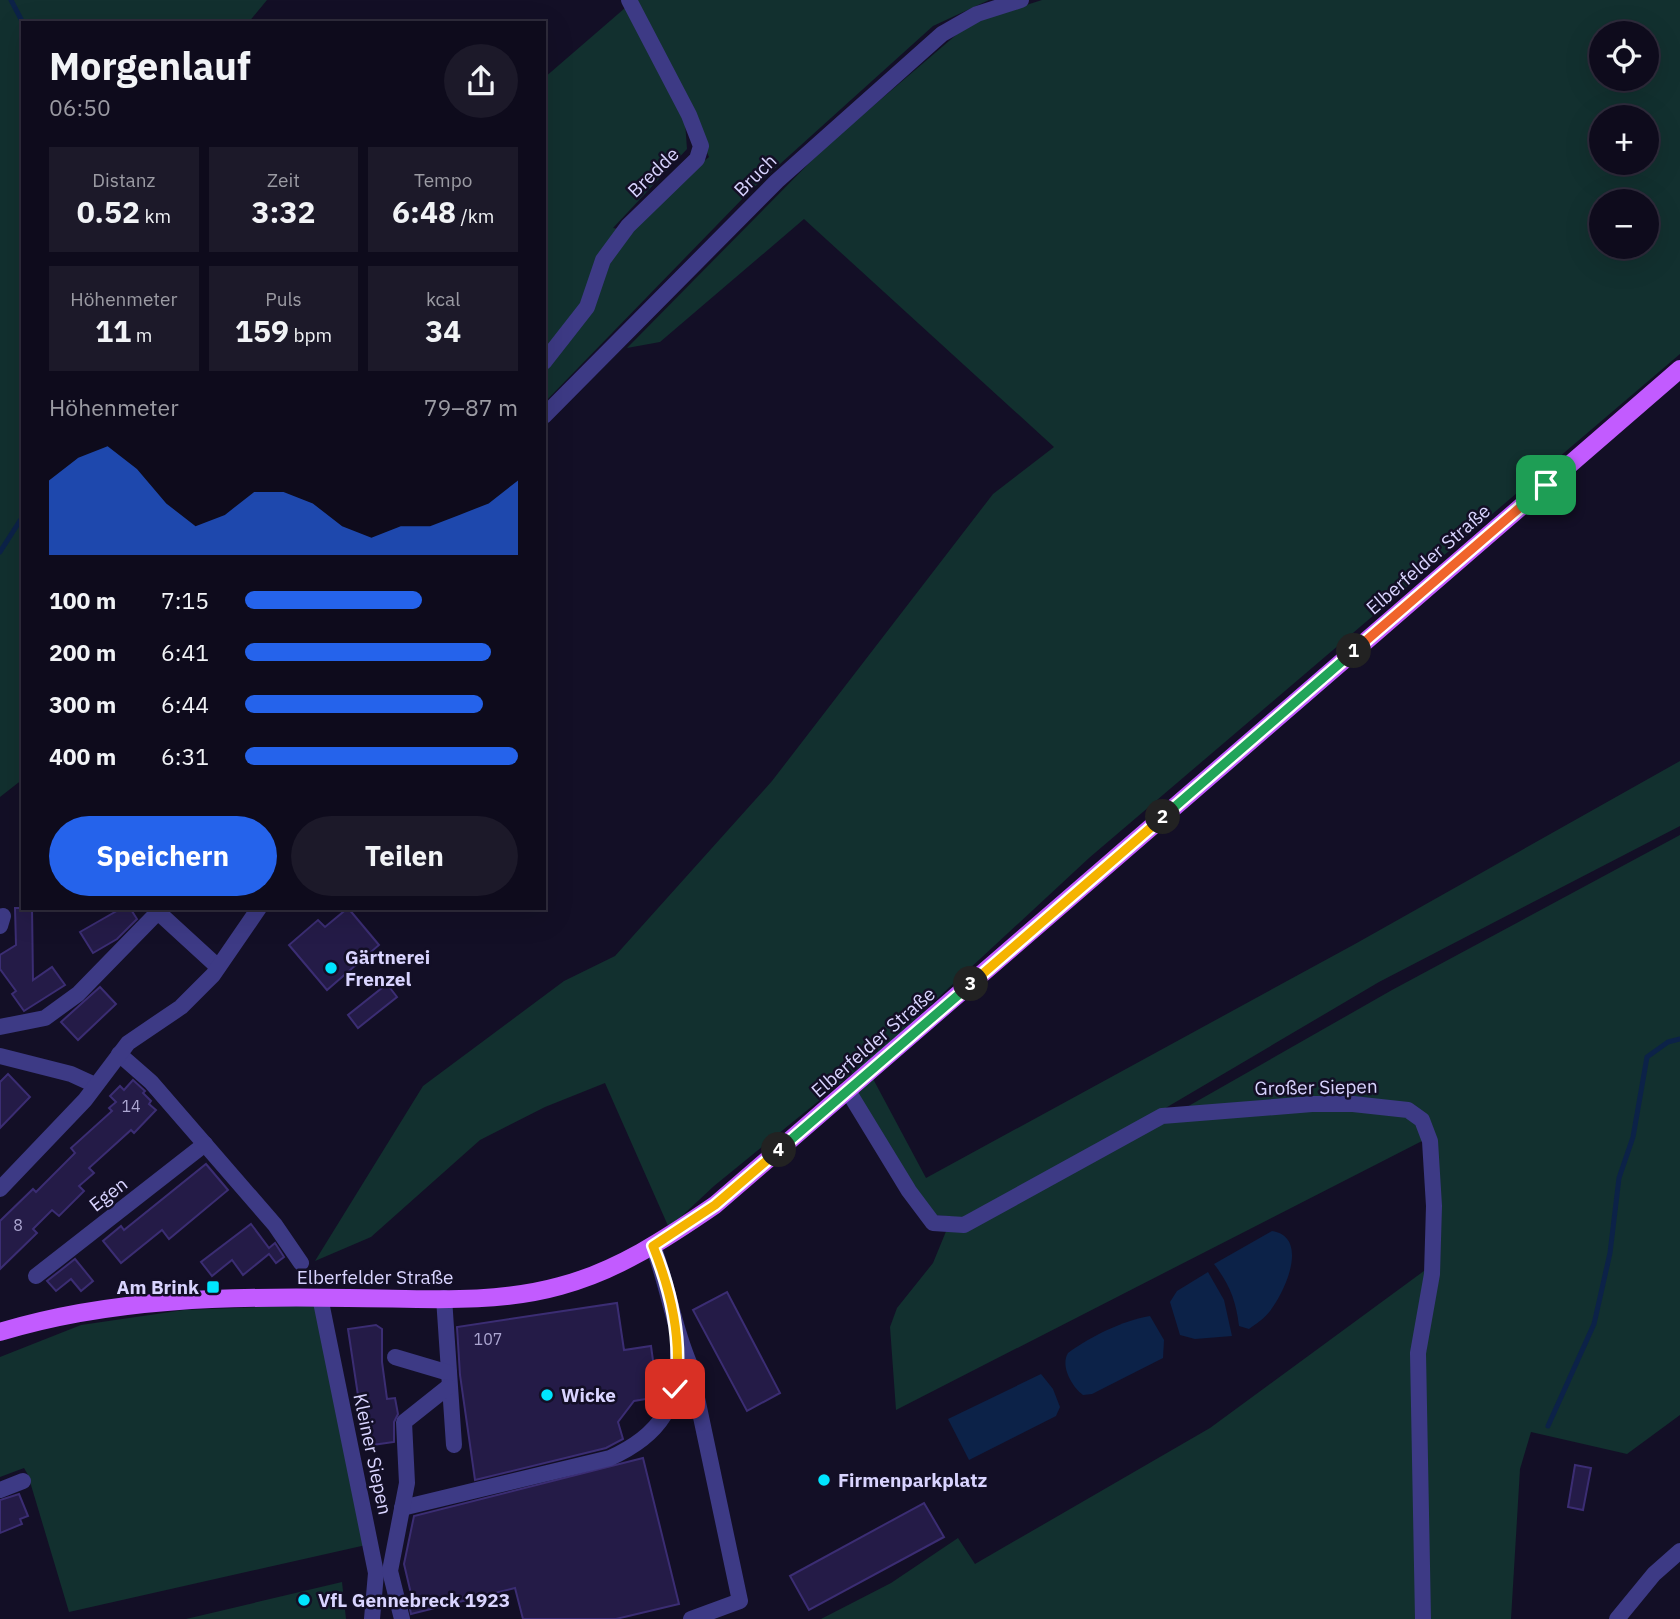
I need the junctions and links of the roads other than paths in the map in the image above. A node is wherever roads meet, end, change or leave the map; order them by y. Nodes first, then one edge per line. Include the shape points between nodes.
1 (629, 0) edge
2 (1021, 0) edge
3 (546, 359) edge
4 (1680, 369) edge
5 (546, 414) edge
6 (156, 910) edge
7 (257, 910) edge
8 (218, 967) junction
9 (0, 1027) edge
10 (119, 1054) junction
11 (0, 1056) edge
12 (95, 1085) junction
13 (849, 1091) junction
14 (205, 1144) junction
15 (0, 1189) edge
16 (653, 1246) junction
17 (301, 1263) dead end
18 (36, 1276) dead end
19 (320, 1297) junction
20 (444, 1298) junction
21 (0, 1332) edge
22 (678, 1338) junction
23 (395, 1357) dead end
24 (448, 1380) junction
25 (454, 1445) dead end
26 (23, 1481) dead end
27 (0, 1490) edge
28 (402, 1508) junction
29 (1680, 1552) edge
30 (372, 1619) edge
31 (402, 1619) edge
32 (691, 1619) edge
33 (1423, 1619) edge
34 (1617, 1619) edge

1 - 3 street, Bredde via 701,146 697,159 628,226 609,251 587,307
2 - 5 street, Bruch via 977,14 932,43 777,181
4 - 13 main road, Elberfelder Straße
6 - 8 street
6 - 9 street via 67,1002 45,1018
7 - 8 street
8 - 10 street via 181,1007 141,1032
10 - 12 street
10 - 14 street via 151,1082
11 - 12 street via 71,1074
12 - 15 street
13 - 16 main road, Elberfelder Straße via 715,1205
13 - 33 street, Großer Siepen via 933,1223 964,1225 1162,1116 1353,1104 1408,1110 1422,1120 1430,1140 1434,1206 1432,1273 1418,1353
14 - 17 street via 275,1225
14 - 18 street, Egen
16 - 20 main road, Elberfelder Straße via 559,1287 505,1296
16 - 22 street
19 - 20 main road, Elberfelder Straße
19 - 21 main road, Elberfelder Straße via 161,1303 55,1318
19 - 30 street, Kleiner Siepen via 376,1573
20 - 24 street
22 - 28 street via 677,1378 667,1413 635,1447 610,1458
22 - 32 street via 690,1365 740,1601
23 - 24 street
24 - 25 street
24 - 28 street via 404,1422 407,1483
26 - 27 street
28 - 31 street via 390,1572
29 - 34 street via 1654,1574

